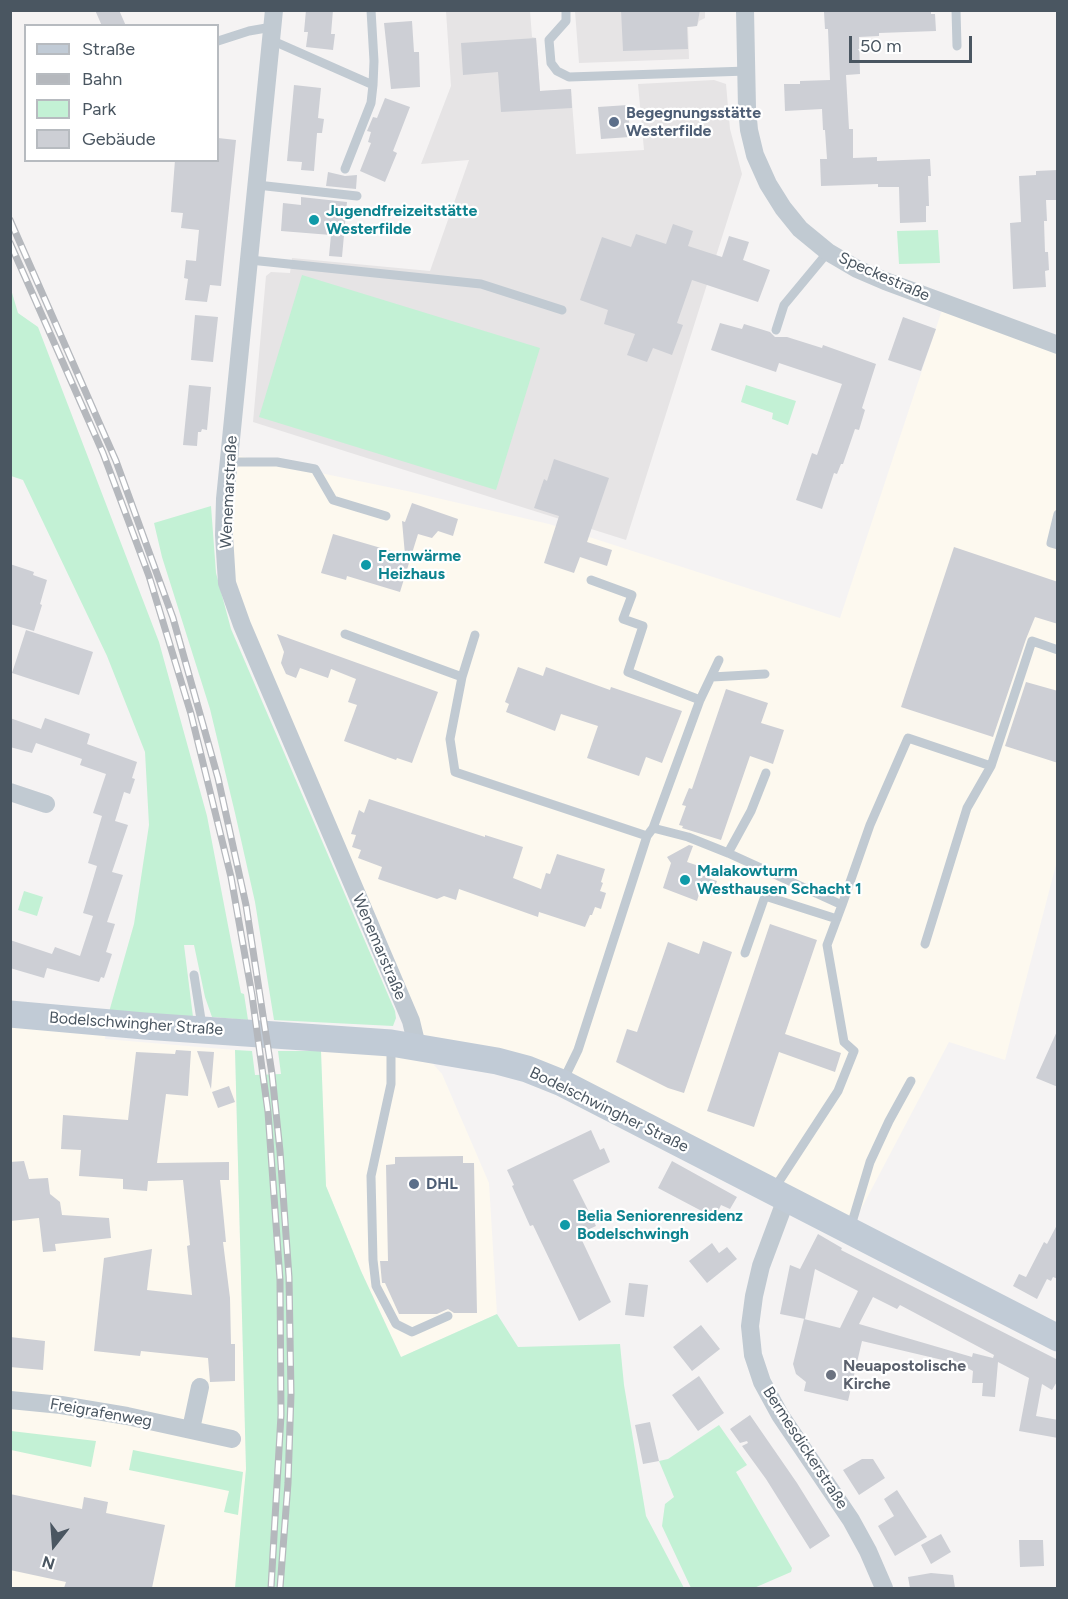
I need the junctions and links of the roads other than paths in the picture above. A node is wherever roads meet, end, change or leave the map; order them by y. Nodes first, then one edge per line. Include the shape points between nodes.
1 (371, 10) edge
2 (566, 10) edge
3 (746, 10) edge
4 (956, 10) edge
5 (273, 26) edge
6 (219, 41) edge
7 (957, 46) dead end
8 (747, 71) junction
9 (373, 85) junction
10 (345, 169) dead end
11 (257, 185) junction
12 (357, 196) dead end
13 (828, 252) junction
14 (250, 260) junction
15 (562, 310) dead end
16 (776, 330) dead end
17 (1058, 345) edge
18 (229, 462) junction
19 (1058, 514) edge
20 (386, 516) dead end
21 (1058, 546) edge
22 (591, 580) dead end
23 (345, 634) dead end
24 (475, 635) dead end
25 (1058, 650) edge
26 (719, 660) dead end
27 (765, 674) dead end
28 (462, 677) junction
29 (712, 677) junction
30 (700, 700) junction
31 (991, 765) junction
32 (766, 772) dead end
33 (10, 792) edge
34 (46, 804) dead end
35 (653, 828) junction
36 (647, 836) junction
37 (728, 853) junction
38 (842, 905) junction
39 (837, 919) junction
40 (925, 944) dead end
41 (745, 953) dead end
42 (194, 975) dead end
43 (10, 1014) edge
44 (202, 1029) junction
45 (404, 1045) junction
46 (911, 1081) dead end
47 (562, 1083) junction
48 (779, 1195) junction
49 (849, 1232) junction
50 (448, 1316) dead end
51 (1056, 1334) edge
52 (200, 1387) dead end
53 (10, 1400) edge
54 (190, 1429) junction
55 (232, 1439) dead end
56 (884, 1588) edge

1 - 9 lane
2 - 8 lane via 566,21 549,40 549,46 551,63 569,77
3 - 8 street, Speckestraße
4 - 7 lane
5 - 6 lane
5 - 9 lane
5 - 11 street, Wenemarstraße
8 - 13 street, Speckestraße via 749,130 764,176 800,229
9 - 10 lane via 371,103
11 - 12 lane
11 - 14 street, Wenemarstraße
13 - 16 lane via 784,305
13 - 17 street, Speckestraße via 885,281
14 - 15 lane via 481,284
14 - 18 street, Wenemarstraße
18 - 20 lane via 268,461 315,469 333,500
18 - 45 street, Wenemarstraße via 224,535 227,583 411,1022
19 - 21 lane via 1051,543
22 - 30 lane via 632,595 623,619 643,626 628,672
23 - 28 lane
24 - 28 lane
25 - 31 lane via 1032,642
26 - 29 lane
27 - 29 lane
28 - 36 lane via 450,739 455,771
29 - 30 lane
30 - 35 lane
31 - 38 lane via 908,738 870,825
31 - 40 lane via 967,808
32 - 37 lane
33 - 34 street
35 - 36 lane
35 - 37 lane
36 - 47 lane via 578,1050
37 - 38 lane
38 - 39 lane
39 - 41 lane via 765,896
39 - 48 lane via 828,945 844,1042 854,1051 838,1091
42 - 44 lane
43 - 44 street, Bodelschwingher Straße
44 - 45 street, Bodelschwingher Straße
45 - 47 street, Bodelschwingher Straße via 527,1068
45 - 50 lane via 391,1084 372,1176 376,1286 396,1324 412,1332
46 - 49 lane via 870,1162
47 - 48 street, Bodelschwingher Straße
48 - 49 street, Bodelschwingher Straße
48 - 56 street, Bermesdickerstraße via 754,1296 750,1326 753,1355 780,1415 851,1520
49 - 51 street, Bodelschwingher Straße
52 - 54 street
53 - 54 street, Freigrafenweg via 61,1405
54 - 55 street, Freigrafenweg

